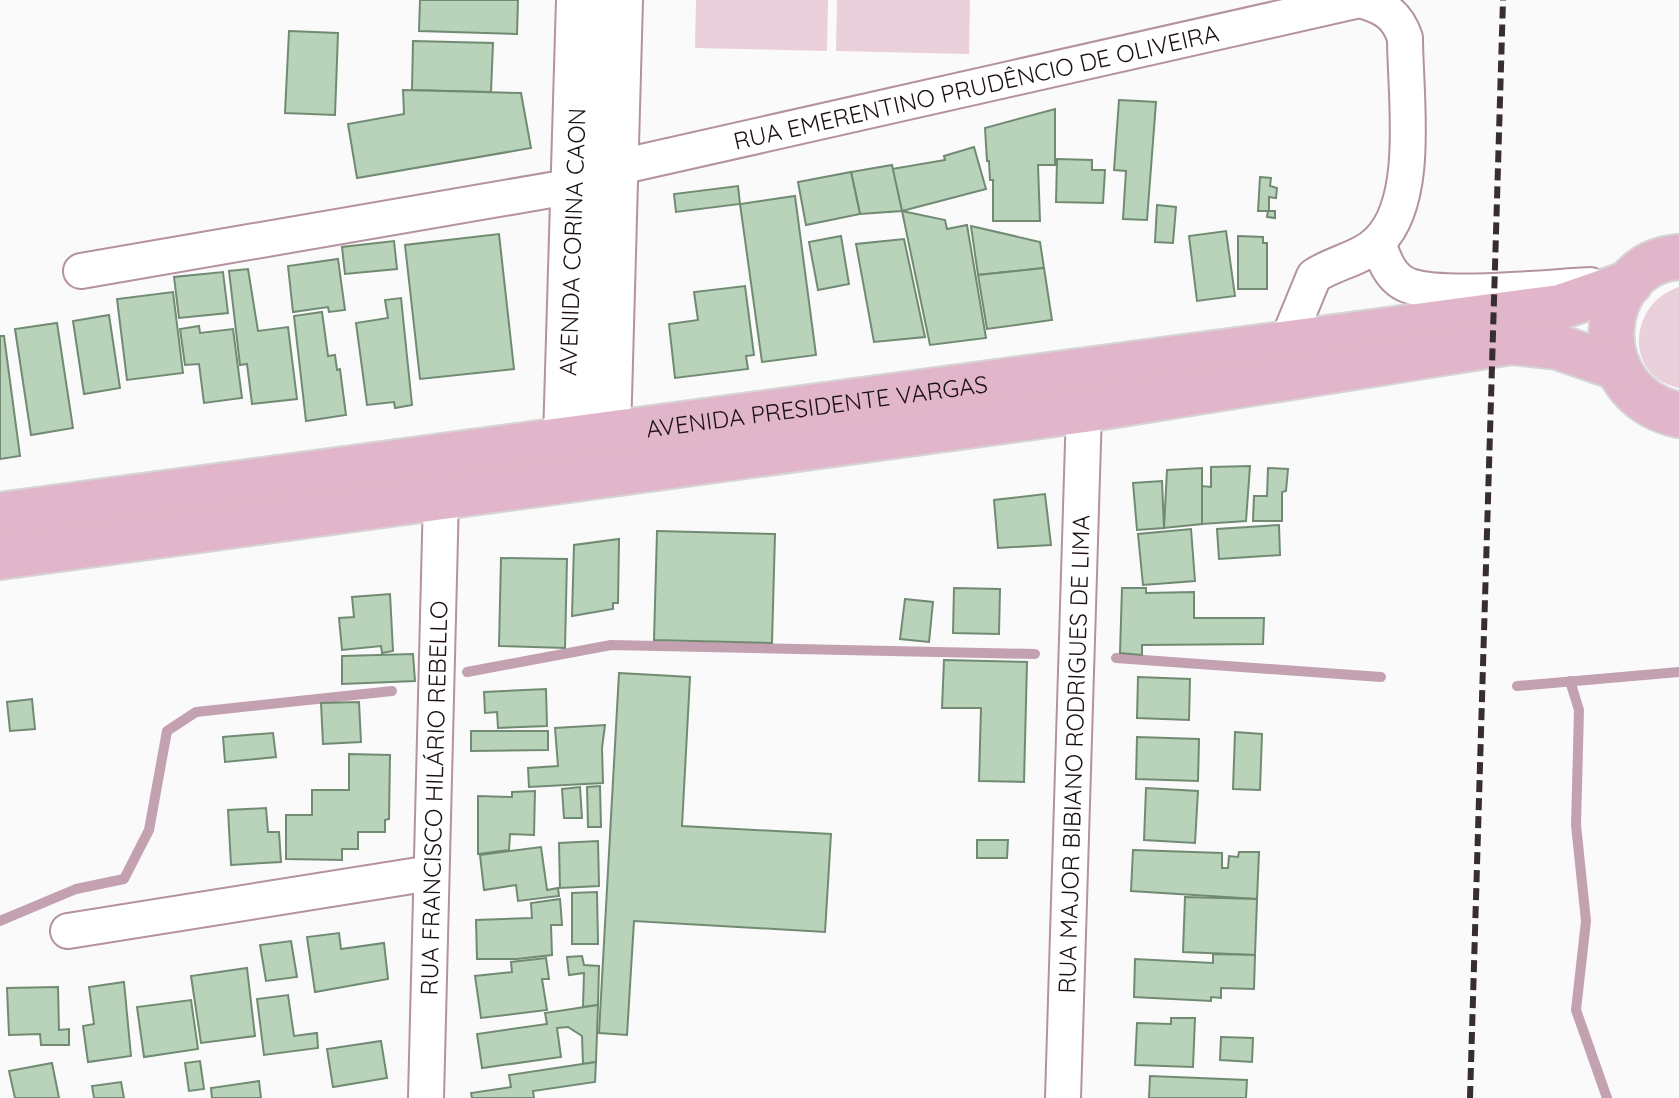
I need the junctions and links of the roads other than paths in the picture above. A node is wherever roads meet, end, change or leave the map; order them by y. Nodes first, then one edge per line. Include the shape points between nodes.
1 (579, 0) edge
2 (620, 0) edge
3 (615, 168) junction
4 (574, 186) junction
5 (1378, 243) junction
6 (1679, 257) edge
7 (81, 271) dead end
8 (1630, 283) junction
9 (1286, 344) junction
10 (1616, 367) junction
11 (1084, 410) junction
12 (1674, 416) edge
13 (587, 437) junction
14 (591, 477) junction
15 (441, 497) junction
16 (0, 515) edge
17 (0, 557) edge
18 (431, 873) junction
19 (68, 931) dead end
20 (426, 1098) edge
21 (1063, 1098) edge

1 - 4 main road, AVENIDA CORINA CAON
2 - 3 main road, AVENIDA CORINA CAON
3 - 5 street, RUA EMERENTINO PRUDÊNCIO DE OLIVEIRA via 1360,0 1381,6 1400,21 1405,38 1405,189 1396,221
3 - 13 main road, AVENIDA CORINA CAON
4 - 7 street
4 - 13 main road, AVENIDA CORINA CAON
5 - 8 street via 1389,270 1409,286 1478,290
5 - 9 street via 1314,276
6 - 8 main road, AVENIDA PRESIDENTE VARGAS via 1649,267
8 - 9 main road, AVENIDA PRESIDENTE VARGAS via 1560,307
8 - 10 main road via 1611,323
9 - 13 main road, AVENIDA PRESIDENTE VARGAS
10 - 11 main road, AVENIDA PRESIDENTE VARGAS via 1558,347 1511,342
10 - 12 main road via 1643,401
11 - 14 main road, AVENIDA PRESIDENTE VARGAS
11 - 21 street, RUA MAJOR BIBIANO RODRIGUES DE LIMA
13 - 14 main road
13 - 16 main road, AVENIDA PRESIDENTE VARGAS
14 - 15 main road, AVENIDA PRESIDENTE VARGAS
15 - 17 main road, AVENIDA PRESIDENTE VARGAS
15 - 18 street, RUA FRANCISCO HILÁRIO REBELLO
18 - 19 street
18 - 20 street, RUA FRANCISCO HILÁRIO REBELLO

